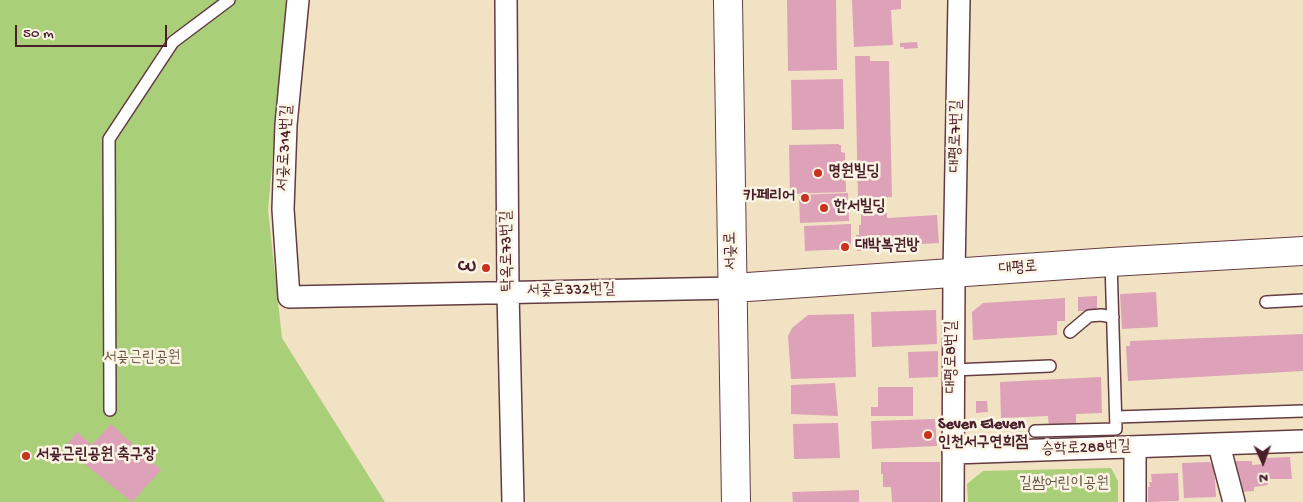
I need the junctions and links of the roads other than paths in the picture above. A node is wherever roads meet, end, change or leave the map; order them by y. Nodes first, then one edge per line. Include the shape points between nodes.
1 (229, 0) edge
2 (298, 0) edge
3 (506, 0) edge
4 (728, 0) edge
5 (959, 0) edge
6 (1303, 251) edge
7 (1111, 262) junction
8 (954, 273) junction
9 (733, 288) junction
10 (508, 292) junction
11 (289, 297) joint
12 (1303, 300) edge
13 (1266, 302) dead end
14 (1113, 317) junction
15 (1070, 332) dead end
16 (1050, 366) dead end
17 (953, 370) junction
18 (110, 410) dead end
19 (1303, 411) edge
20 (1116, 417) junction
21 (1035, 431) dead end
22 (1303, 442) edge
23 (1219, 444) junction
24 (1135, 447) junction
25 (953, 453) junction
26 (513, 502) edge
27 (736, 502) edge
28 (953, 502) edge
29 (1135, 502) edge
30 (1234, 502) edge

1 - 18 lane via 173,42 109,139
2 - 11 street, 서곶로314번길 via 286,125 284,199
3 - 10 street, 탁옥로73번길
4 - 9 street, 서곶로
5 - 8 street, 대평로7번길
6 - 7 street, 대평로
7 - 8 street, 대평로
7 - 14 lane
8 - 9 street, 대평로
8 - 17 street, 대평로8번길
9 - 10 street, 서곶로332번길
9 - 27 street, 서곶로
10 - 11 street, 서곶로332번길
10 - 26 street, 탁옥로73번길
12 - 13 lane
14 - 15 lane via 1089,316
14 - 20 lane
16 - 17 lane
17 - 25 street, 대평로8번길
19 - 20 lane
20 - 21 lane via 1116,428
22 - 23 street, 승학로288번길
23 - 24 street, 승학로288번길
23 - 30 street
24 - 25 street, 승학로288번길
24 - 29 street
25 - 28 street, 대평로8번길

